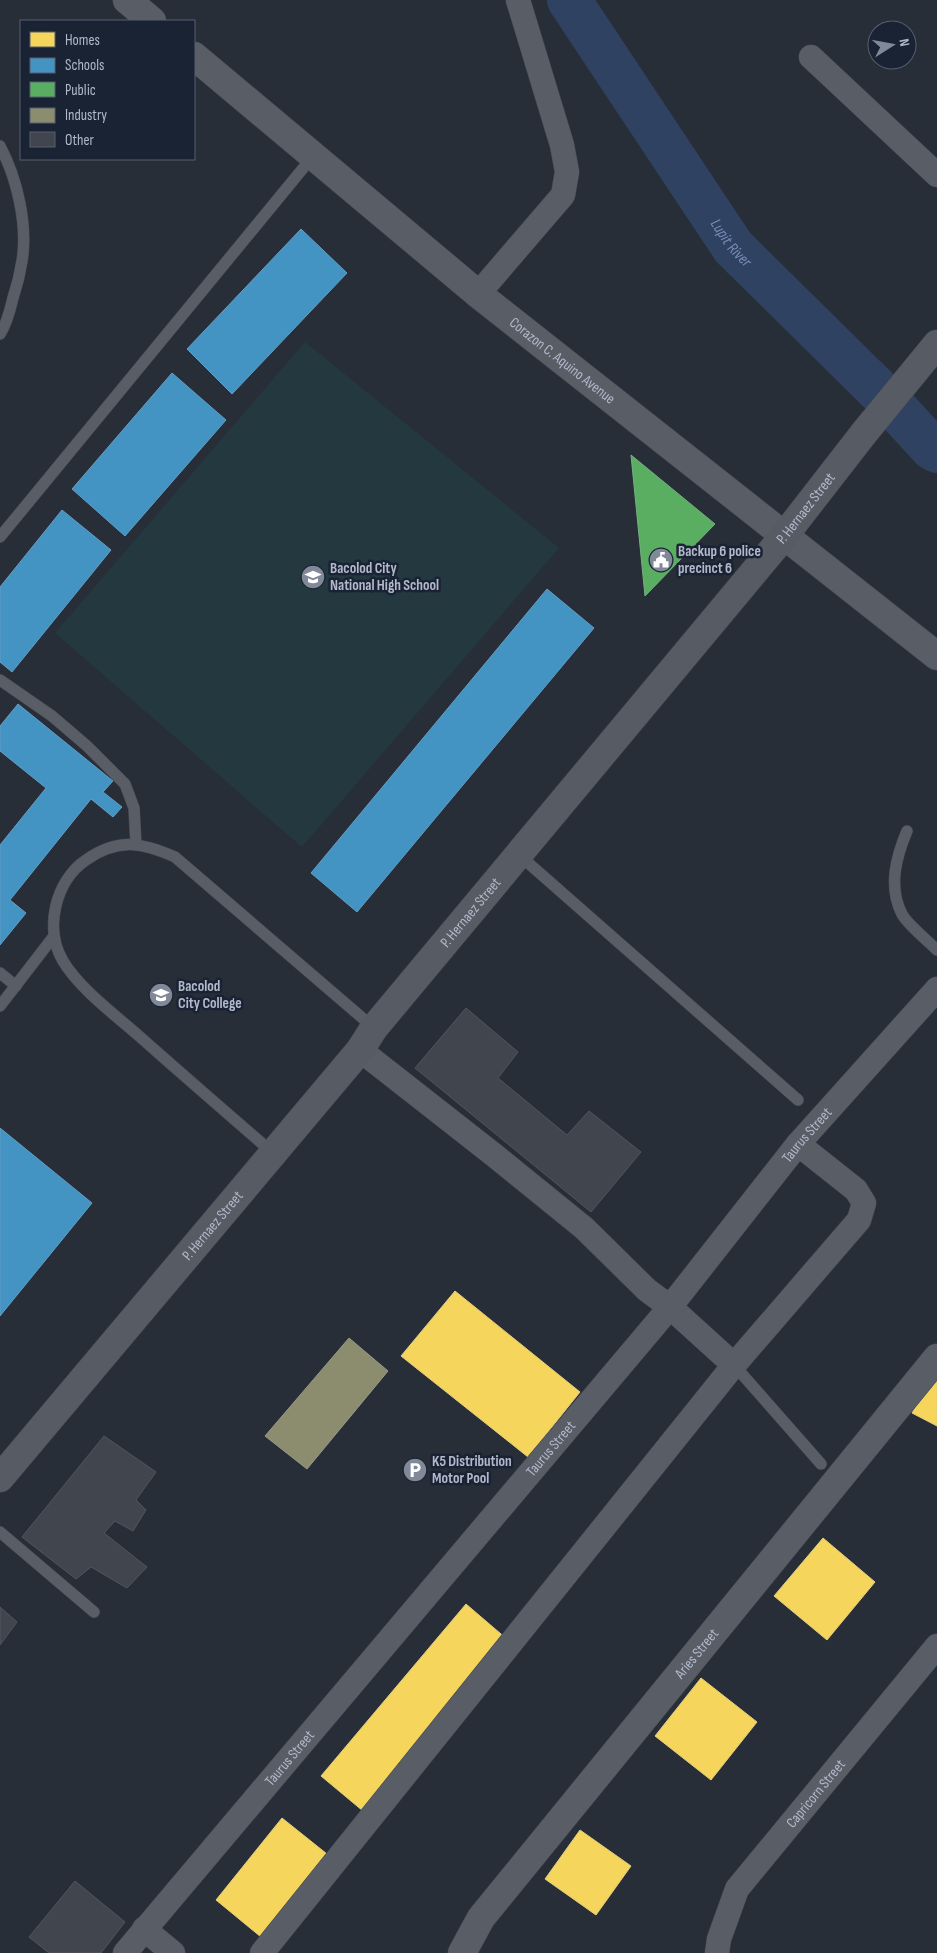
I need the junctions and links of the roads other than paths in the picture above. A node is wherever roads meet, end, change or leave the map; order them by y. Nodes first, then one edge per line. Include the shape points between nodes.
1 (127, 0) edge
2 (518, 0) edge
3 (151, 20) edge
4 (195, 57) edge
5 (811, 57) dead end
6 (0, 146) edge
7 (314, 155) junction
8 (937, 176) edge
9 (478, 294) junction
10 (0, 334) edge
11 (936, 345) edge
12 (784, 536) junction
13 (0, 537) edge
14 (937, 656) edge
15 (0, 680) edge
16 (906, 831) dead end
17 (136, 845) junction
18 (518, 854) junction
19 (54, 936) junction
20 (937, 950) edge
21 (0, 973) edge
22 (16, 986) junction
23 (937, 989) edge
24 (0, 1006) edge
25 (367, 1039) junction
26 (798, 1100) dead end
27 (798, 1144) junction
28 (273, 1153) junction
29 (670, 1307) junction
30 (937, 1358) edge
31 (734, 1365) junction
32 (821, 1464) dead end
33 (0, 1478) edge
34 (0, 1532) edge
35 (94, 1612) dead end
36 (937, 1646) edge
37 (144, 1929) junction
38 (125, 1953) edge
39 (172, 1953) edge
40 (262, 1953) edge
41 (462, 1953) edge
42 (716, 1953) edge

1 - 3 street
2 - 9 street via 562,145 567,172 563,195
4 - 7 street, Corazon C. Aquino Avenue
5 - 8 street
6 - 10 lane via 13,174 24,235 18,283
7 - 9 street, Corazon C. Aquino Avenue
7 - 13 lane
9 - 12 street, Corazon C. Aquino Avenue
11 - 12 main road, P. Hernaez Street
12 - 14 street, Corazon C. Aquino Avenue
12 - 18 main road, P. Hernaez Street
15 - 17 lane via 59,722 125,784 134,808
16 - 20 lane via 897,855 894,881 897,898 902,915
17 - 19 lane via 125,844 100,850 78,865 62,886 54,910
17 - 25 lane via 175,857
18 - 25 main road, P. Hernaez Street
18 - 26 lane
19 - 22 lane
19 - 28 lane via 63,961 90,993
21 - 22 lane
22 - 24 lane
23 - 27 street, Taurus Street
25 - 28 main road, P. Hernaez Street
25 - 29 street via 494,1155 584,1228
27 - 29 street, Taurus Street
27 - 31 street via 856,1190 864,1203 859,1220
28 - 33 main road, P. Hernaez Street
29 - 31 street
29 - 37 street, Taurus Street
30 - 41 street, Aries Street via 481,1918
31 - 32 lane
31 - 40 street
34 - 35 lane
36 - 42 street, Capricorn Street via 737,1890
37 - 38 street, Taurus Street
37 - 39 street

